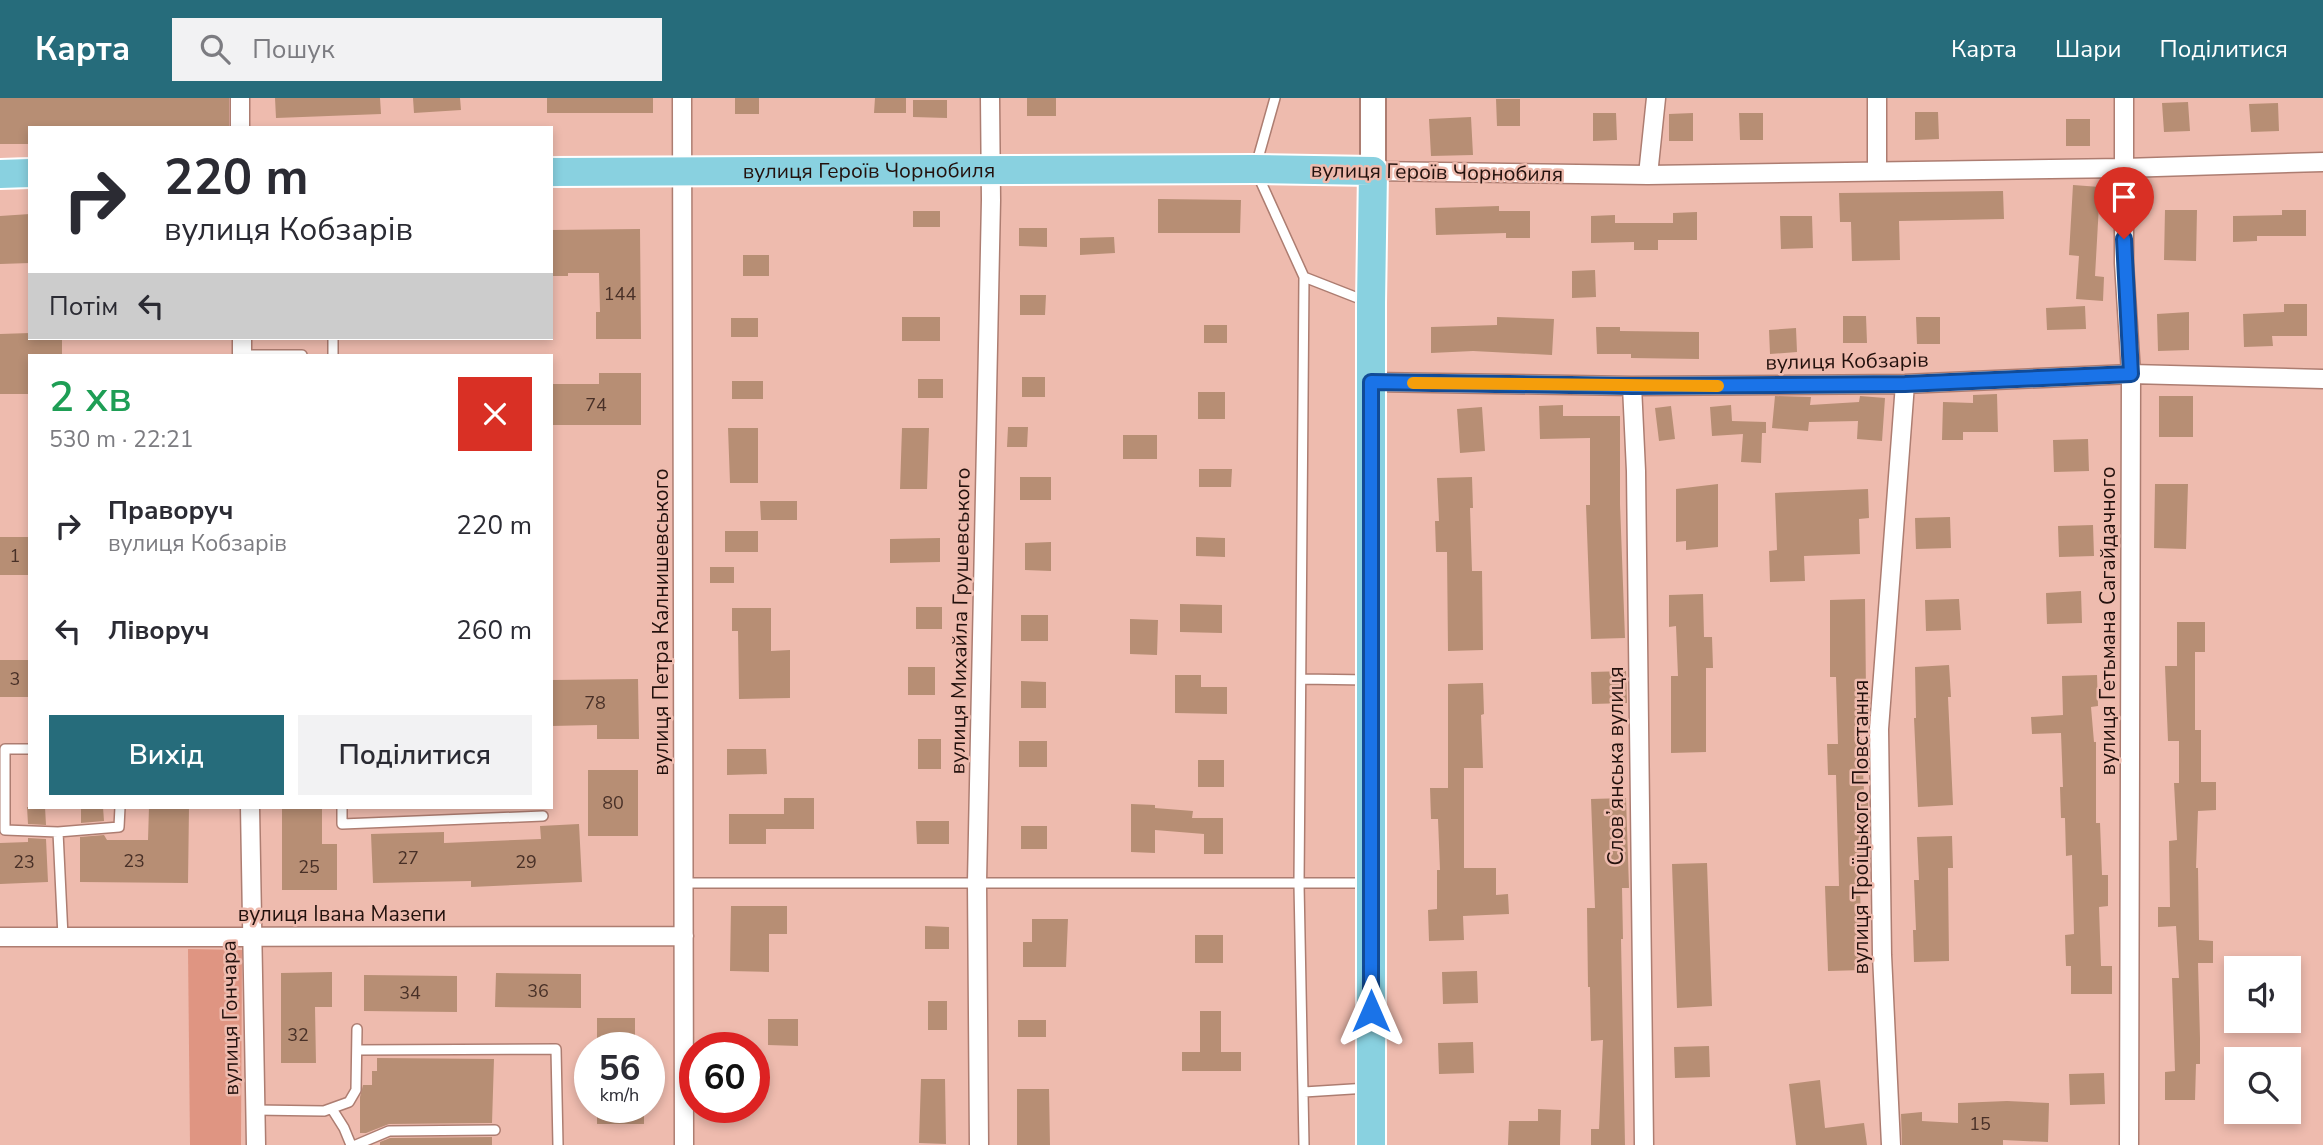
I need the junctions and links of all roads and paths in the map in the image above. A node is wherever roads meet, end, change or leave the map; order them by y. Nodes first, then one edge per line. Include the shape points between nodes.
1 (240, 98) edge
2 (682, 98) edge
3 (990, 98) edge
4 (1275, 98) edge
5 (1373, 98) edge
6 (1656, 98) edge
7 (1877, 98) edge
8 (2124, 98) edge
9 (240, 126) edge
10 (2323, 162) edge
11 (2124, 168) junction
12 (1255, 169) junction
13 (991, 170) junction
14 (683, 171) junction
15 (1373, 171) junction
16 (1877, 171) junction
17 (553, 172) edge
18 (28, 173) edge
19 (0, 174) edge
20 (1648, 175) junction
21 (1304, 277) junction
22 (1371, 303) junction
23 (2131, 374) junction
24 (2323, 379) edge
25 (1371, 382) junction
26 (1905, 384) junction
27 (1632, 386) junction
28 (1301, 680) junction
29 (1371, 680) junction
30 (28, 749) edge
31 (120, 809) edge
32 (250, 809) edge
33 (342, 809) edge
34 (543, 816) dead end
35 (58, 832) junction
36 (684, 883) junction
37 (977, 883) junction
38 (1371, 883) junction
39 (1300, 884) junction
40 (684, 936) junction
41 (0, 937) edge
42 (63, 937) junction
43 (251, 937) junction
44 (357, 1029) dead end
45 (357, 1050) junction
46 (1371, 1087) junction
47 (1304, 1092) junction
48 (332, 1109) junction
49 (255, 1110) junction
50 (495, 1130) dead end
51 (256, 1145) edge
52 (351, 1145) edge
53 (356, 1145) edge
54 (558, 1145) edge
55 (684, 1145) edge
56 (979, 1145) edge
57 (1304, 1145) edge
58 (1371, 1145) edge
59 (1644, 1145) edge
60 (1891, 1145) edge
61 (2129, 1145) edge

1 - 9 street
2 - 14 street, вулиця Петра Калнишевського
3 - 13 street, вулиця Михайла Грушевського
4 - 12 lane
5 - 15 main road
6 - 20 street
7 - 16 street
8 - 11 street, вулиця Гетьмана Сагайдачного
10 - 11 street, вулиця Героїв Чорнобиля
11 - 16 street, вулиця Героїв Чорнобиля
11 - 23 street, вулиця Гетьмана Сагайдачного
12 - 13 main road, вулиця Героїв Чорнобиля
12 - 15 main road, вулиця Героїв Чорнобиля
12 - 21 lane
13 - 14 main road, вулиця Героїв Чорнобиля
13 - 37 street, вулиця Михайла Грушевського
14 - 17 main road, вулиця Героїв Чорнобиля
14 - 36 street, вулиця Петра Калнишевського
15 - 20 street, вулиця Героїв Чорнобиля
15 - 22 main road
16 - 20 street, вулиця Героїв Чорнобиля
18 - 19 main road
21 - 22 lane
21 - 28 lane
22 - 25 main road
23 - 24 street, вулиця Кобзарів
23 - 26 street, вулиця Кобзарів
23 - 61 street, вулиця Гетьмана Сагайдачного
25 - 27 street, вулиця Кобзарів
25 - 29 main road
26 - 27 street, вулиця Кобзарів
26 - 60 street, вулиця Троїцького Повстання via 1879,729 1882,955
27 - 59 street, Словʼянська вулиця
28 - 29 lane
28 - 39 lane
29 - 38 main road
30 - 35 lane via 5,749 5,830
31 - 35 lane via 119,827
32 - 43 street, вулиця Гончара
33 - 34 lane via 342,824
35 - 42 lane
36 - 37 lane
36 - 40 street, вулиця Петра Калнишевського
37 - 39 lane
37 - 56 street, вулиця Михайла Грушевського
38 - 39 lane
38 - 46 main road
39 - 47 lane
40 - 43 street, вулиця Івана Мазепи
40 - 55 street, вулиця Петра Калнишевського
41 - 42 street, вулиця Івана Мазепи
42 - 43 street, вулиця Івана Мазепи
43 - 49 street, вулиця Гончара
44 - 45 lane
45 - 48 lane via 356,1090 349,1102
45 - 54 lane via 556,1049
46 - 47 lane
46 - 58 main road
47 - 57 lane
48 - 49 lane
48 - 52 lane
49 - 51 street, вулиця Гончара
50 - 53 lane via 390,1131

